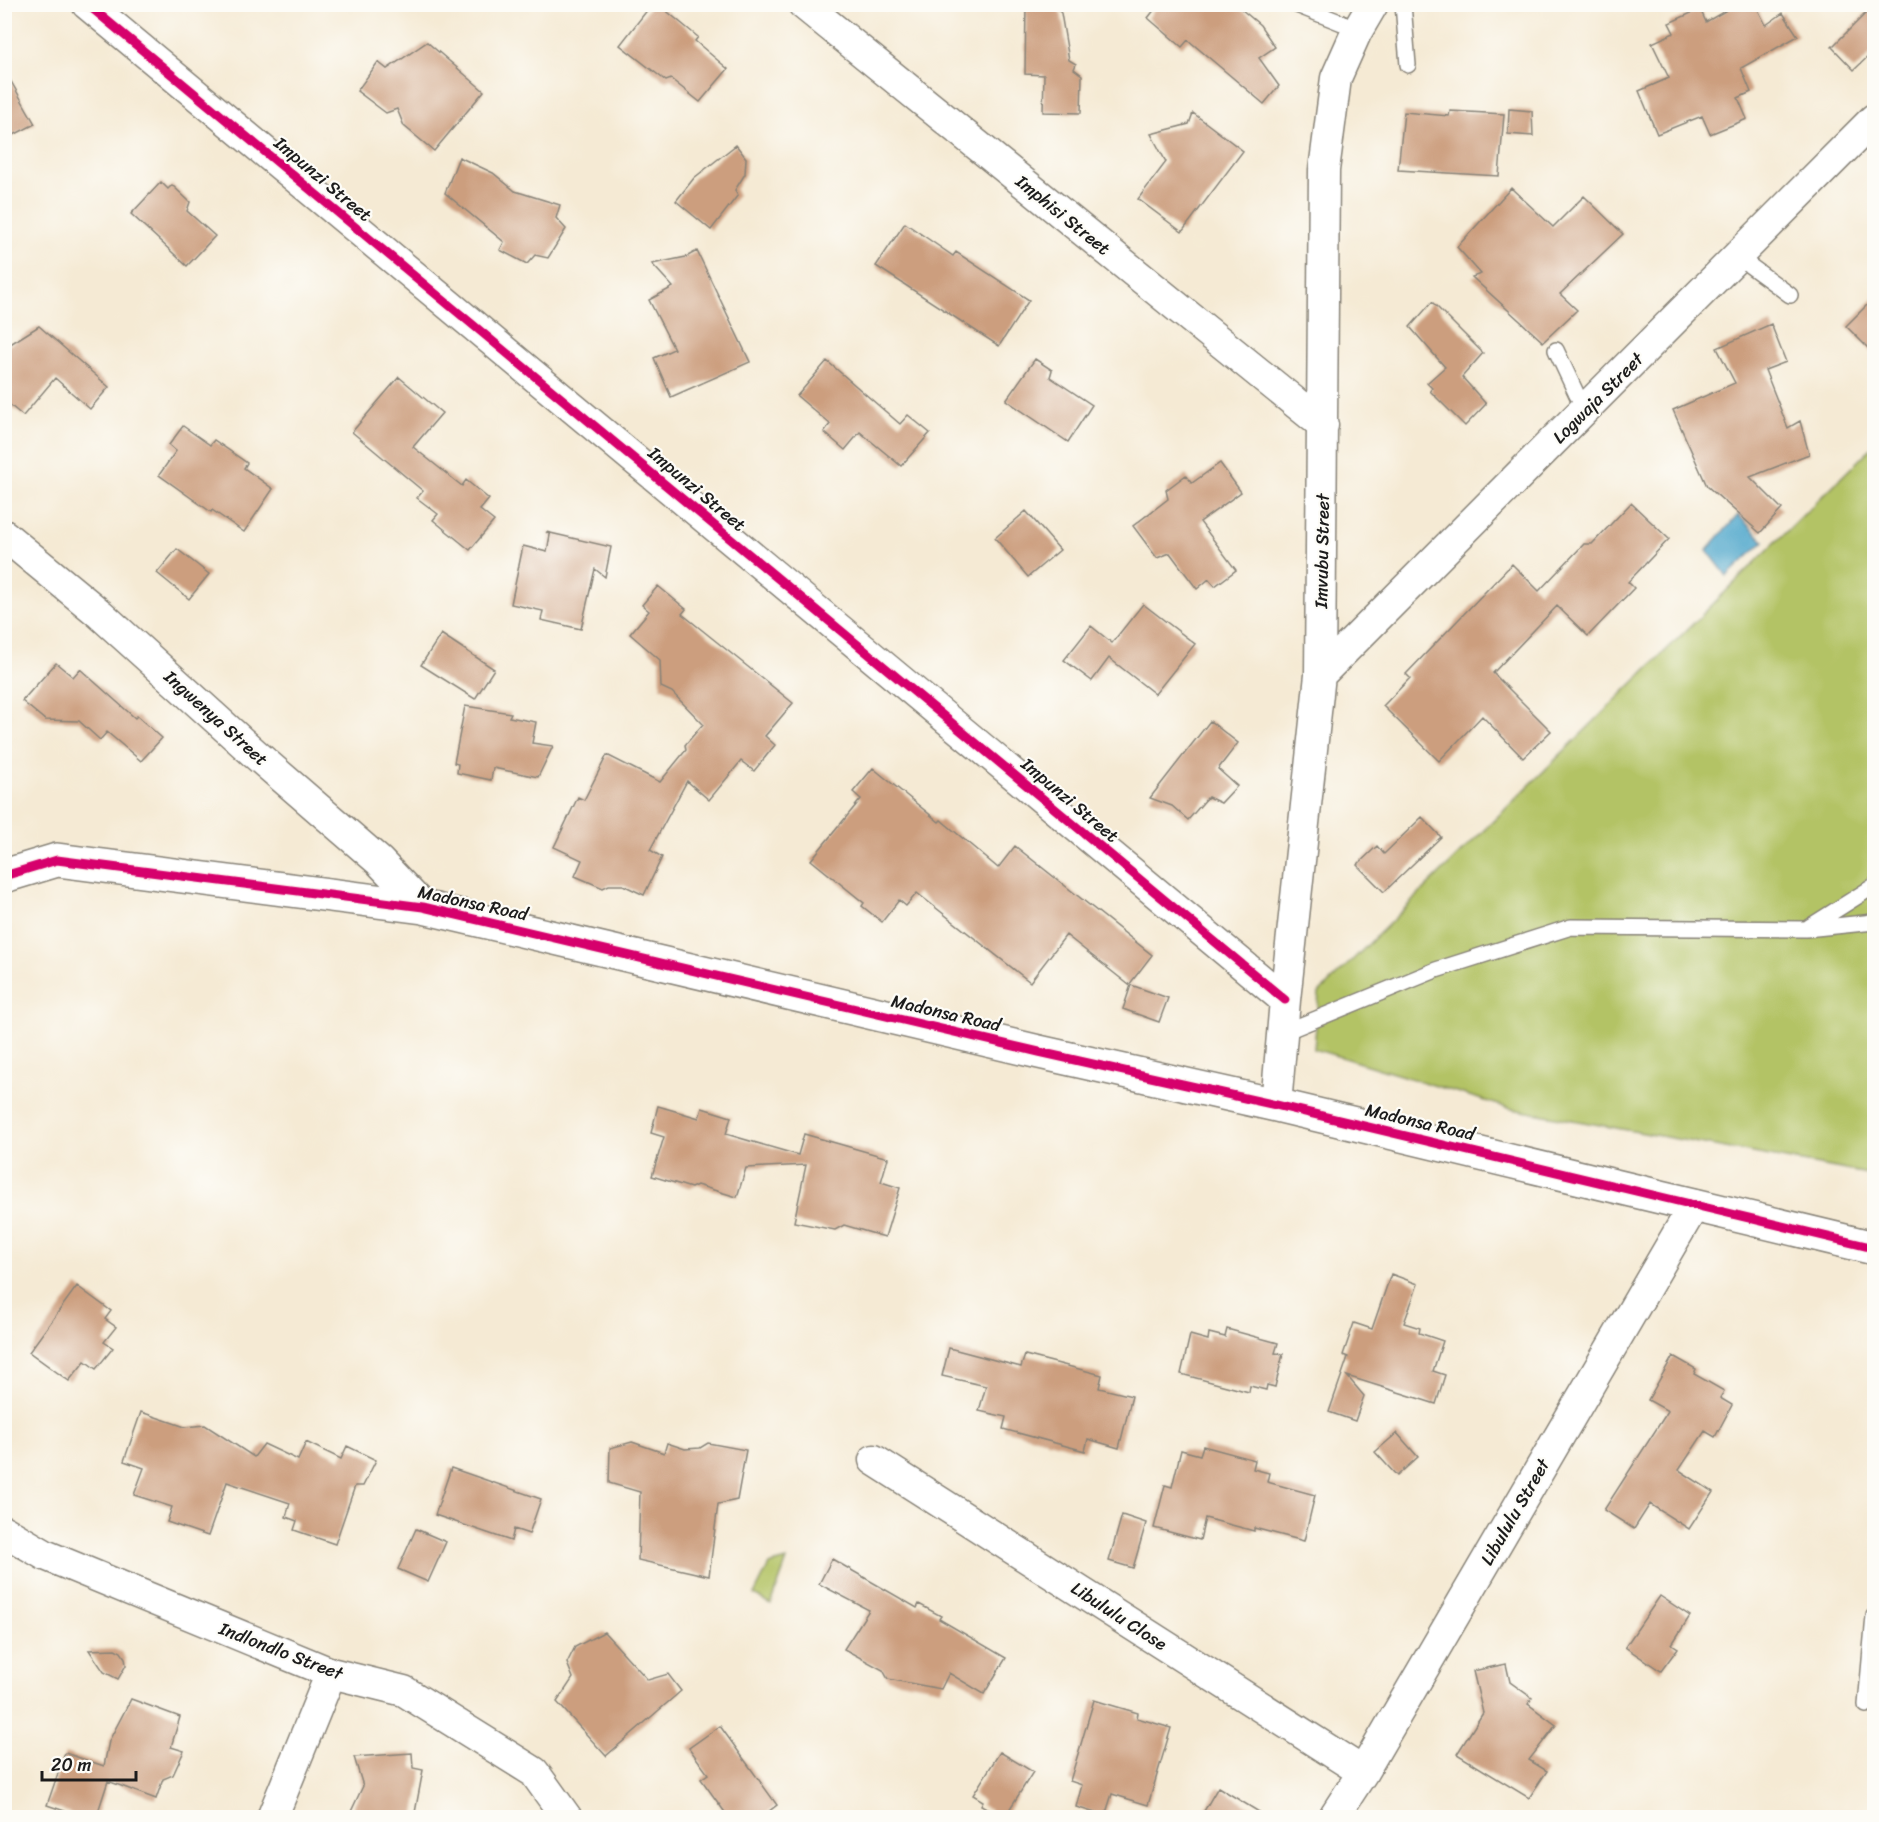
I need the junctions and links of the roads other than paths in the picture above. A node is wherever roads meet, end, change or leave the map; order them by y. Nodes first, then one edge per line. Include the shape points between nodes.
1 (87, 4) edge
2 (802, 4) edge
3 (1294, 4) edge
4 (1373, 4) edge
5 (1403, 4) edge
6 (1356, 33) junction
7 (1408, 65) dead end
8 (1875, 119) edge
9 (1738, 257) junction
10 (1790, 295) dead end
11 (1556, 350) dead end
12 (1587, 409) junction
13 (1323, 425) junction
14 (4, 536) edge
15 (1320, 675) junction
16 (4, 876) edge
17 (1875, 886) edge
18 (423, 907) junction
19 (1875, 922) edge
20 (1806, 929) junction
21 (1285, 1000) junction
22 (1282, 1033) junction
23 (1276, 1105) junction
24 (1695, 1204) junction
25 (1875, 1248) edge
26 (874, 1460) dead end
27 (4, 1531) edge
28 (1875, 1616) edge
29 (331, 1673) junction
30 (1866, 1705) dead end
31 (1363, 1772) junction
32 (272, 1818) edge
33 (567, 1818) edge
34 (1333, 1818) edge

1 - 21 street, Impunzi Street
2 - 13 street, Imphisi Street
3 - 6 lane via 1342,23
4 - 6 street, Imvubu Street
5 - 7 lane
6 - 13 street, Imvubu Street via 1336,78 1324,170
8 - 9 street, Logwaja Street
9 - 10 lane
9 - 12 street, Logwaja Street
11 - 12 lane
12 - 15 street, Logwaja Street
13 - 15 street, Imvubu Street
14 - 18 street, Ingwenya Street via 100,614 379,861
15 - 21 street, Imvubu Street
16 - 18 street, Madonsa Road via 57,860
17 - 20 lane
18 - 23 street, Madonsa Road
19 - 20 lane
20 - 22 lane via 1571,927 1436,970
21 - 22 street, Imvubu Street
22 - 23 street, Imvubu Street
23 - 24 street, Madonsa Road
24 - 25 street, Madonsa Road
24 - 31 street, Libululu Street
26 - 31 street, Libululu Close
27 - 29 street, Indlondlo Street via 45,1555
28 - 30 lane
29 - 32 street
29 - 33 street, Indlondlo Street via 404,1691 534,1772
31 - 34 street, Libululu Street

